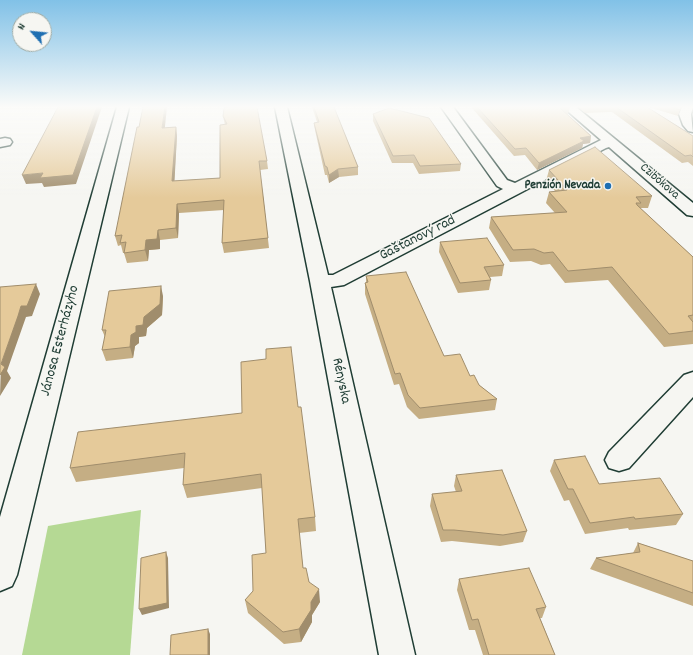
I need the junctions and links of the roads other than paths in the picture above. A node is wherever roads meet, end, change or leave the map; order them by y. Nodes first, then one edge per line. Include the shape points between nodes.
1 (115, 138) edge
2 (288, 138) edge
3 (469, 138) edge
4 (606, 138) edge
5 (612, 143) junction
6 (514, 189) junction
7 (693, 211) edge
8 (320, 281) junction
9 (693, 381) edge
10 (619, 460) dead end
11 (0, 576) edge
12 (397, 655) edge

1 - 11 street, Jánosa Esterházyho
2 - 8 street, Rényska
3 - 6 street via 502,183
4 - 5 street, Czibókova
5 - 6 street, Gaštanový rad via 603,144
5 - 7 street, Czibókova
6 - 8 street, Gaštanový rad via 337,281
8 - 12 street, Rényska
9 - 10 street

